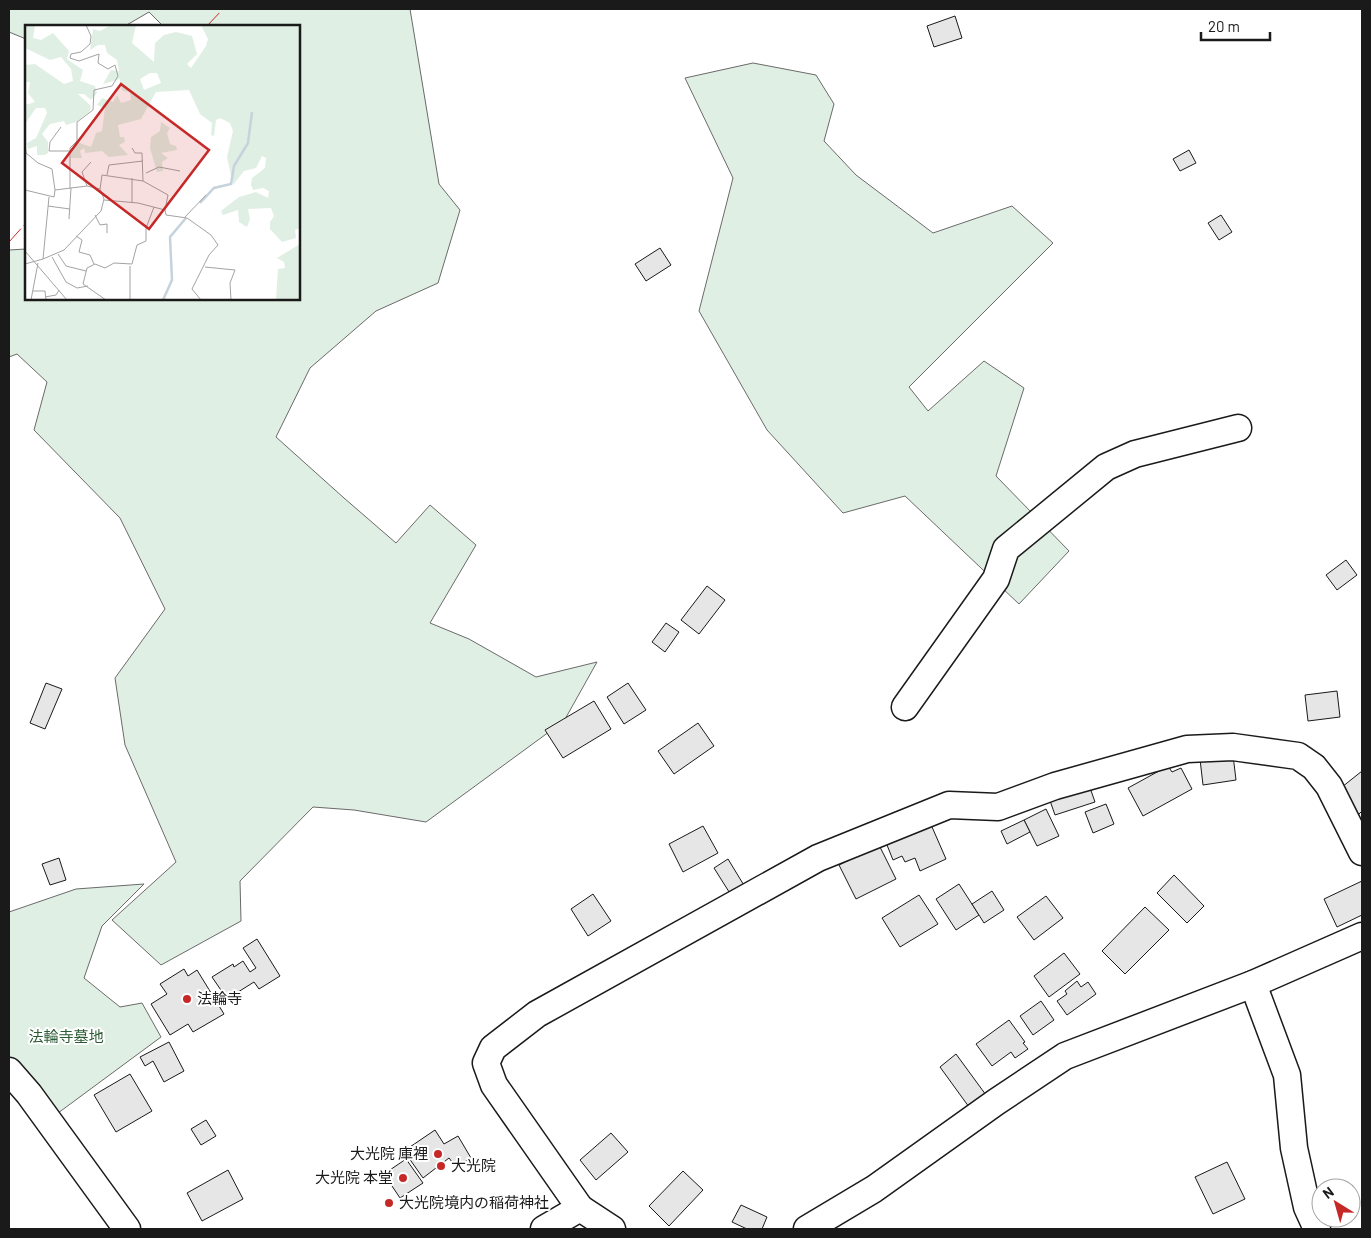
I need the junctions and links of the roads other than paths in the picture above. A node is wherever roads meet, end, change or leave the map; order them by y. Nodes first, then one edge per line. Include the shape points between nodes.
1 (1238, 428) dead end
2 (905, 707) dead end
3 (1362, 852) edge
4 (1362, 936) edge
5 (1253, 984) junction
6 (9, 1071) edge
7 (580, 1208) junction
8 (127, 1229) edge
9 (544, 1229) edge
10 (612, 1229) edge
11 (807, 1229) edge
12 (1317, 1229) edge

1 - 2 street via 1135,454 1106,466 1006,549 996,579
3 - 7 street via 1329,786 1314,766 1298,756 1233,747 1187,749 1055,786 998,807 949,805 818,858 538,1014 493,1048 486,1063 494,1085
4 - 5 street
5 - 11 street via 1065,1056 874,1189
5 - 12 street via 1287,1075 1294,1148 1307,1207
6 - 8 street
7 - 9 street
7 - 10 street

